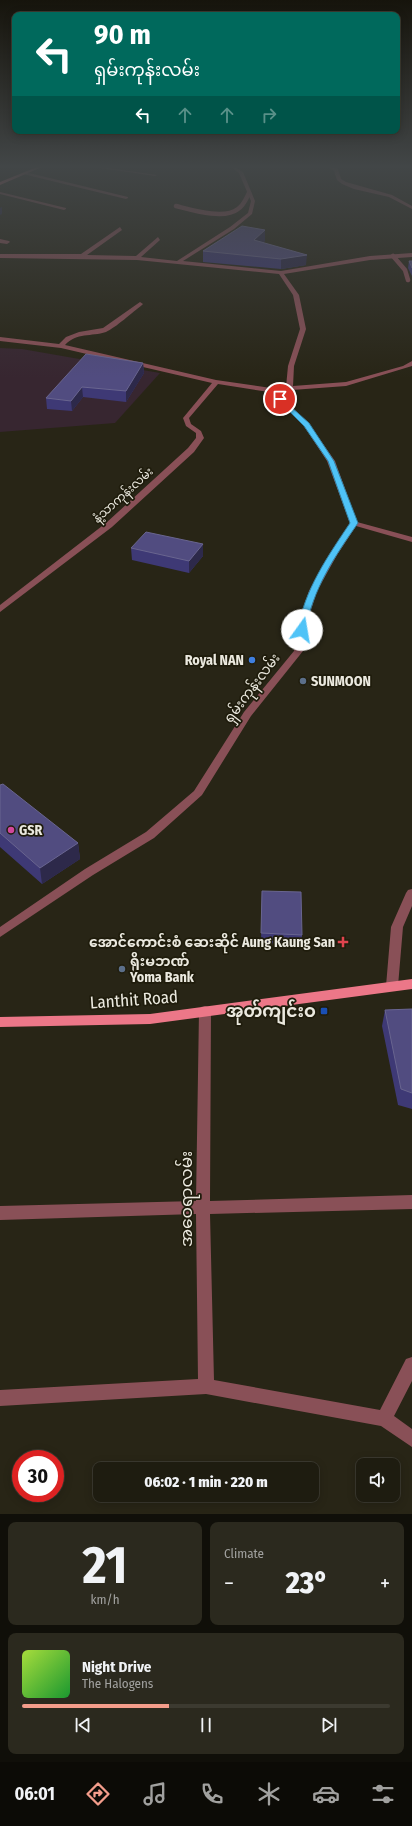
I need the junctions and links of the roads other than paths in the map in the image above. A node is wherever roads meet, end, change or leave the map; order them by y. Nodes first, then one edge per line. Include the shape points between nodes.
1 (108, 238) edge
2 (217, 238) edge
3 (158, 239) dead end
4 (0, 241) edge
5 (7, 242) dead end
6 (412, 255) edge
7 (0, 256) edge
8 (82, 256) junction
9 (393, 256) junction
10 (137, 258) junction
11 (178, 262) junction
12 (281, 273) junction
13 (408, 280) dead end
14 (140, 304) dead end
15 (0, 339) edge
16 (61, 346) junction
17 (412, 363) edge
18 (409, 368) edge
19 (216, 382) junction
20 (271, 390) junction
21 (289, 390) junction
22 (354, 523) junction
23 (412, 540) edge
24 (0, 609) edge
25 (412, 894) edge
26 (0, 933) edge
27 (412, 984) edge
28 (392, 986) junction
29 (205, 1011) junction
30 (0, 1022) edge
31 (412, 1202) edge
32 (203, 1209) junction
33 (0, 1213) edge
34 (412, 1365) edge
35 (206, 1386) junction
36 (0, 1398) edge
37 (384, 1419) junction
38 (412, 1439) edge

1 - 8 street
2 - 11 street
3 - 10 street
4 - 5 street
6 - 9 street
7 - 8 street
8 - 10 street
9 - 12 street
9 - 13 lane via 405,270
10 - 11 street
11 - 12 street
12 - 21 street via 296,295 303,329 290,366
14 - 16 street via 105,330 80,333 68,338
15 - 16 street
16 - 19 street
17 - 18 street
18 - 21 street via 346,384
19 - 20 street
19 - 24 street, နံ့သာကုန်းလမ်း via 186,418 188,425 199,432 200,438 191,450 109,525
20 - 21 street
20 - 22 street via 307,424 331,461
22 - 23 street
22 - 26 street, ရှမ်းကုန်းလမ်း via 313,591 298,651 247,714 198,793 150,835 89,872
25 - 28 street via 397,927
27 - 28 main road, Lanthit Road
28 - 29 main road, Lanthit Road
29 - 30 main road, Lanthit Road via 150,1019
29 - 32 street, အဝေရာလမ်း
31 - 32 street
32 - 33 street
32 - 35 street, အဝေရာလမ်း
34 - 37 street
35 - 36 street
35 - 37 street
37 - 38 street

